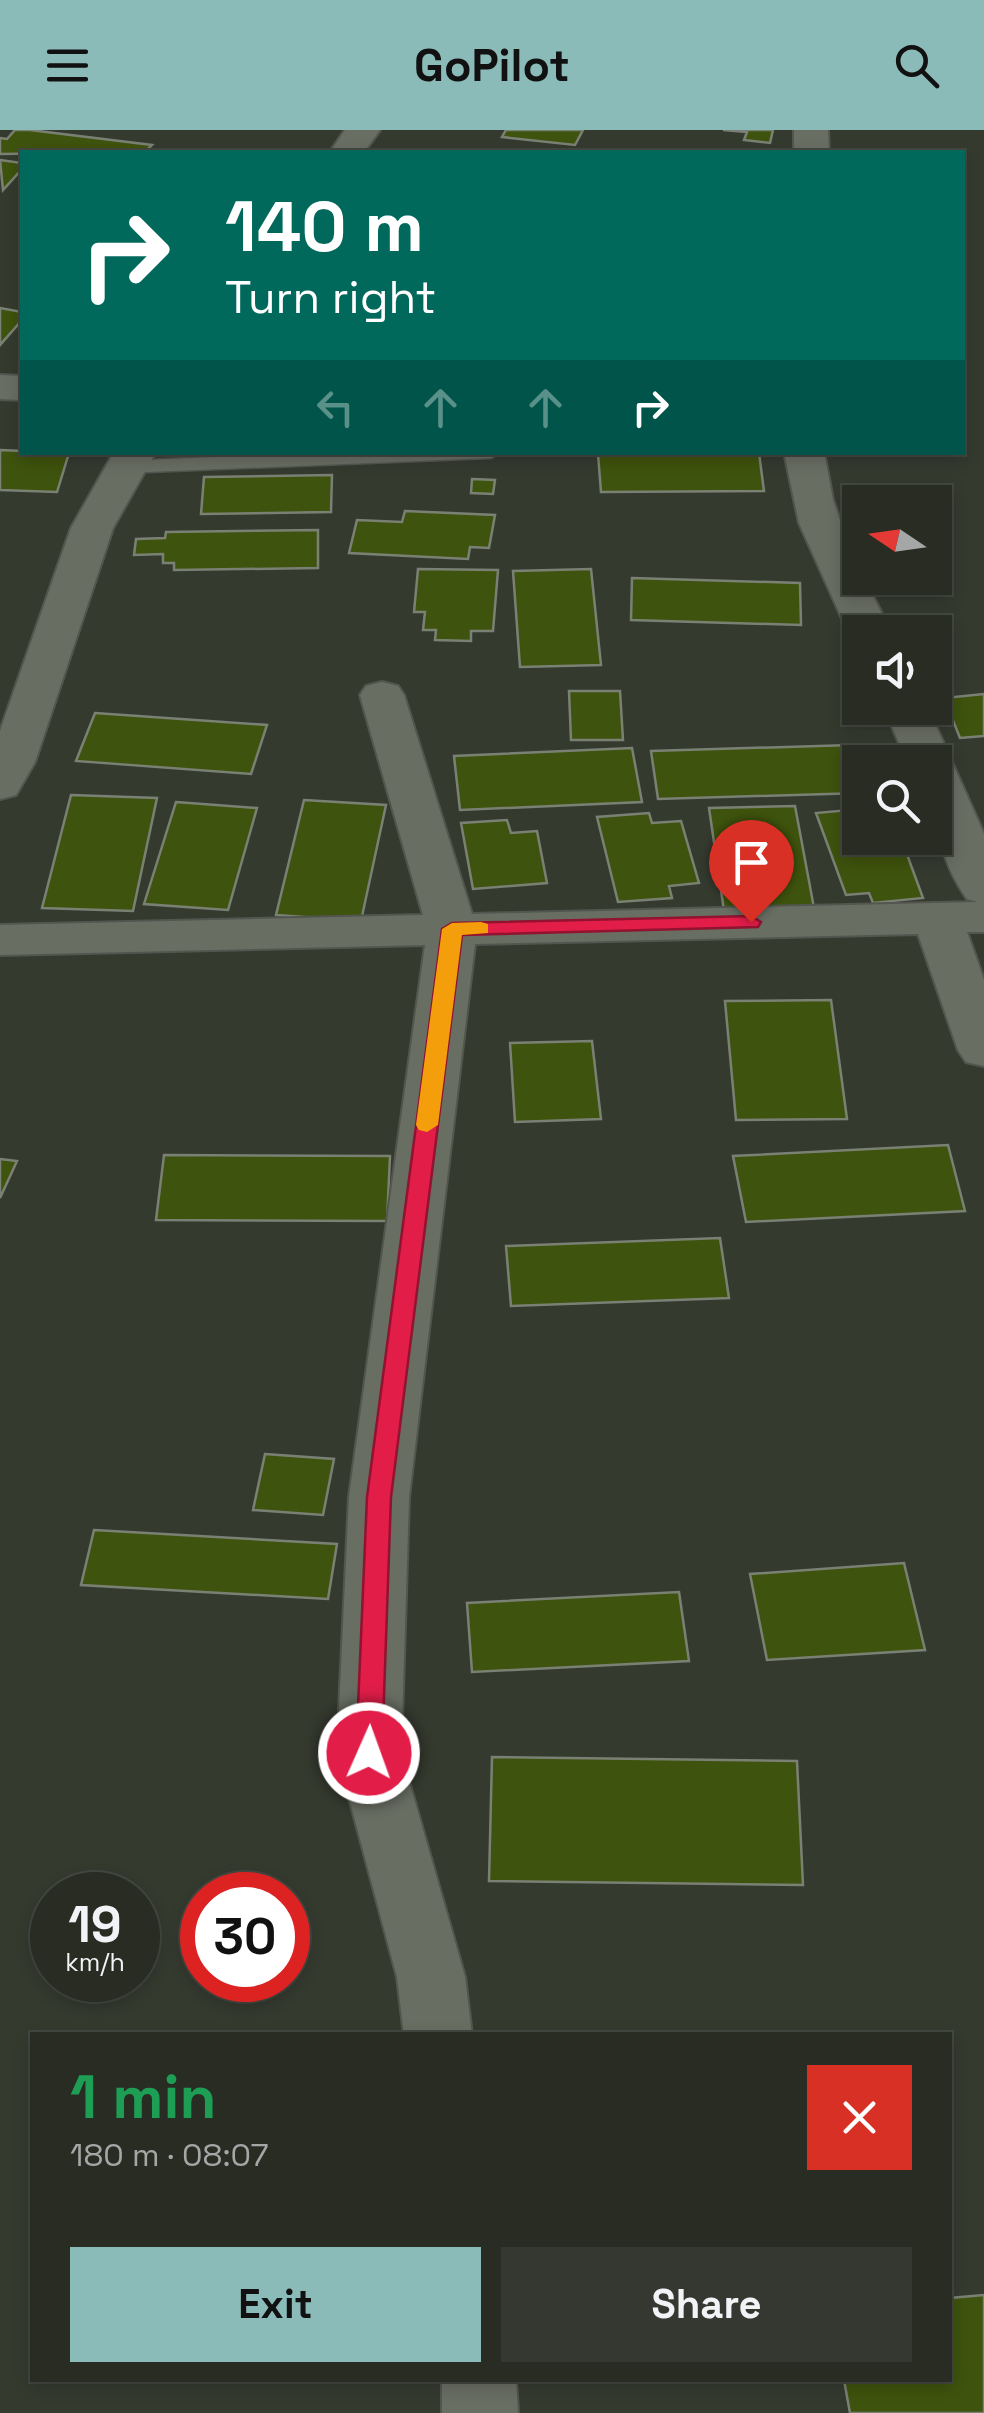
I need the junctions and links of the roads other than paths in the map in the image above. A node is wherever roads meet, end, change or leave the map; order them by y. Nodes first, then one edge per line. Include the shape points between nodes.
1 (356, 455) edge
2 (804, 455) edge
3 (130, 460) edge
4 (861, 615) edge
5 (382, 695) dead end
6 (0, 784) edge
7 (952, 814) edge
8 (984, 889) edge
9 (961, 917) edge
10 (452, 929) junction
11 (0, 940) edge
12 (984, 1050) edge
13 (438, 2032) edge
14 (479, 2382) edge
15 (480, 2413) edge

1 - 3 lane
2 - 4 street via 807,486 832,557
3 - 6 street via 92,528
5 - 10 street
7 - 8 street
9 - 10 street
9 - 12 street
10 - 11 street
10 - 13 street via 379,1497 369,1753 431,1977
14 - 15 street

